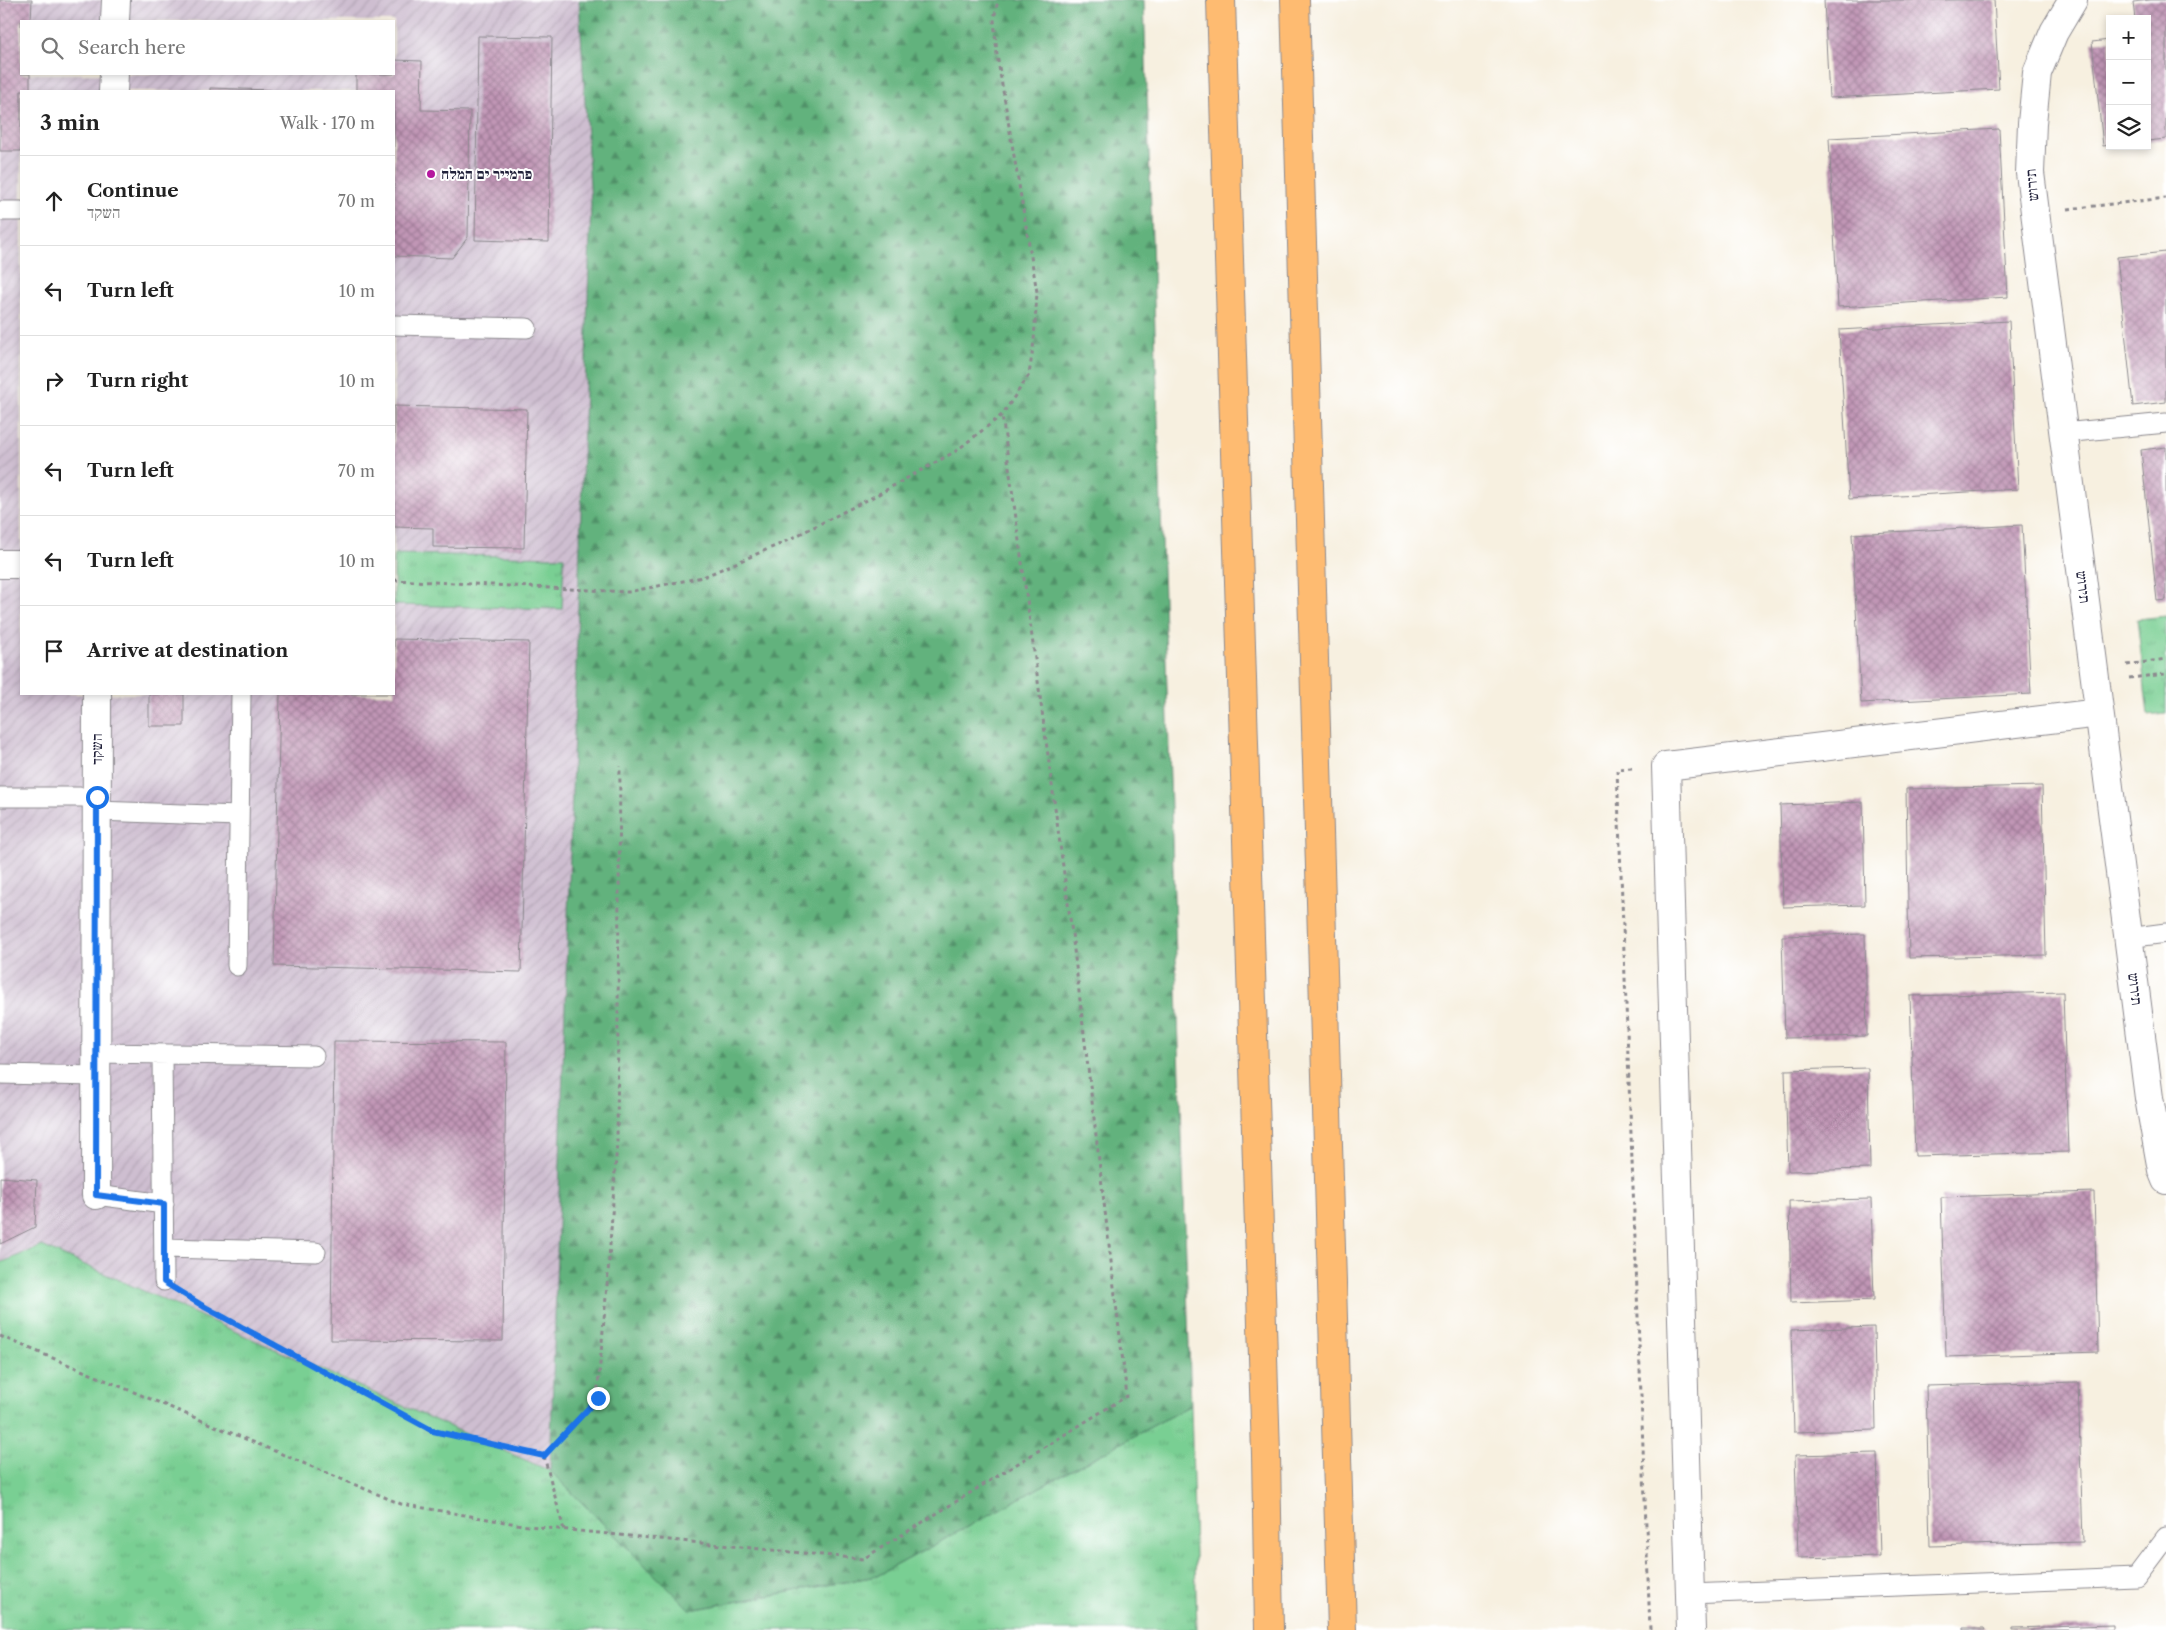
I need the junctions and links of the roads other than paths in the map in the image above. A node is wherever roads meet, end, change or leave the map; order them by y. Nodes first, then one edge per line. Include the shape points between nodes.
1 (116, 0) edge
2 (1222, 0) edge
3 (1295, 0) edge
4 (2073, 0) edge
5 (116, 20) edge
6 (114, 75) edge
7 (113, 90) edge
8 (20, 211) edge
9 (0, 212) edge
10 (395, 325) edge
11 (527, 328) dead end
12 (2166, 423) edge
13 (2063, 433) junction
14 (0, 564) edge
15 (20, 564) edge
16 (97, 695) edge
17 (241, 695) edge
18 (2099, 713) junction
19 (0, 797) edge
20 (97, 804) junction
21 (239, 816) junction
22 (2166, 933) edge
23 (2128, 938) junction
24 (237, 966) dead end
25 (162, 1054) junction
26 (314, 1056) dead end
27 (96, 1064) junction
28 (0, 1074) edge
29 (2166, 1180) edge
30 (96, 1195) joint
31 (164, 1204) junction
32 (164, 1248) junction
33 (316, 1252) dead end
34 (164, 1282) road end
35 (2166, 1537) edge
36 (1689, 1594) junction
37 (1269, 1630) edge
38 (1342, 1630) edge
39 (1691, 1630) edge

1 - 5 street
2 - 37 main road
3 - 38 main road
4 - 13 street, תירוש via 2054,32 2037,73 2030,173
6 - 7 street
8 - 9 lane
10 - 11 lane
12 - 13 lane
13 - 18 street, תירוש
14 - 15 street
16 - 20 street, השקד
17 - 21 lane
18 - 23 street, תירוש
18 - 36 street via 1666,766
19 - 20 lane
20 - 21 lane
20 - 27 street, השקד
21 - 24 lane
22 - 23 lane
23 - 29 street, תירוש via 2149,1098
25 - 26 lane
25 - 27 lane
25 - 31 lane
27 - 28 lane
27 - 30 street, השקד
30 - 31 lane
31 - 32 lane
32 - 33 lane
32 - 34 lane
35 - 36 lane via 2136,1577
36 - 39 street

